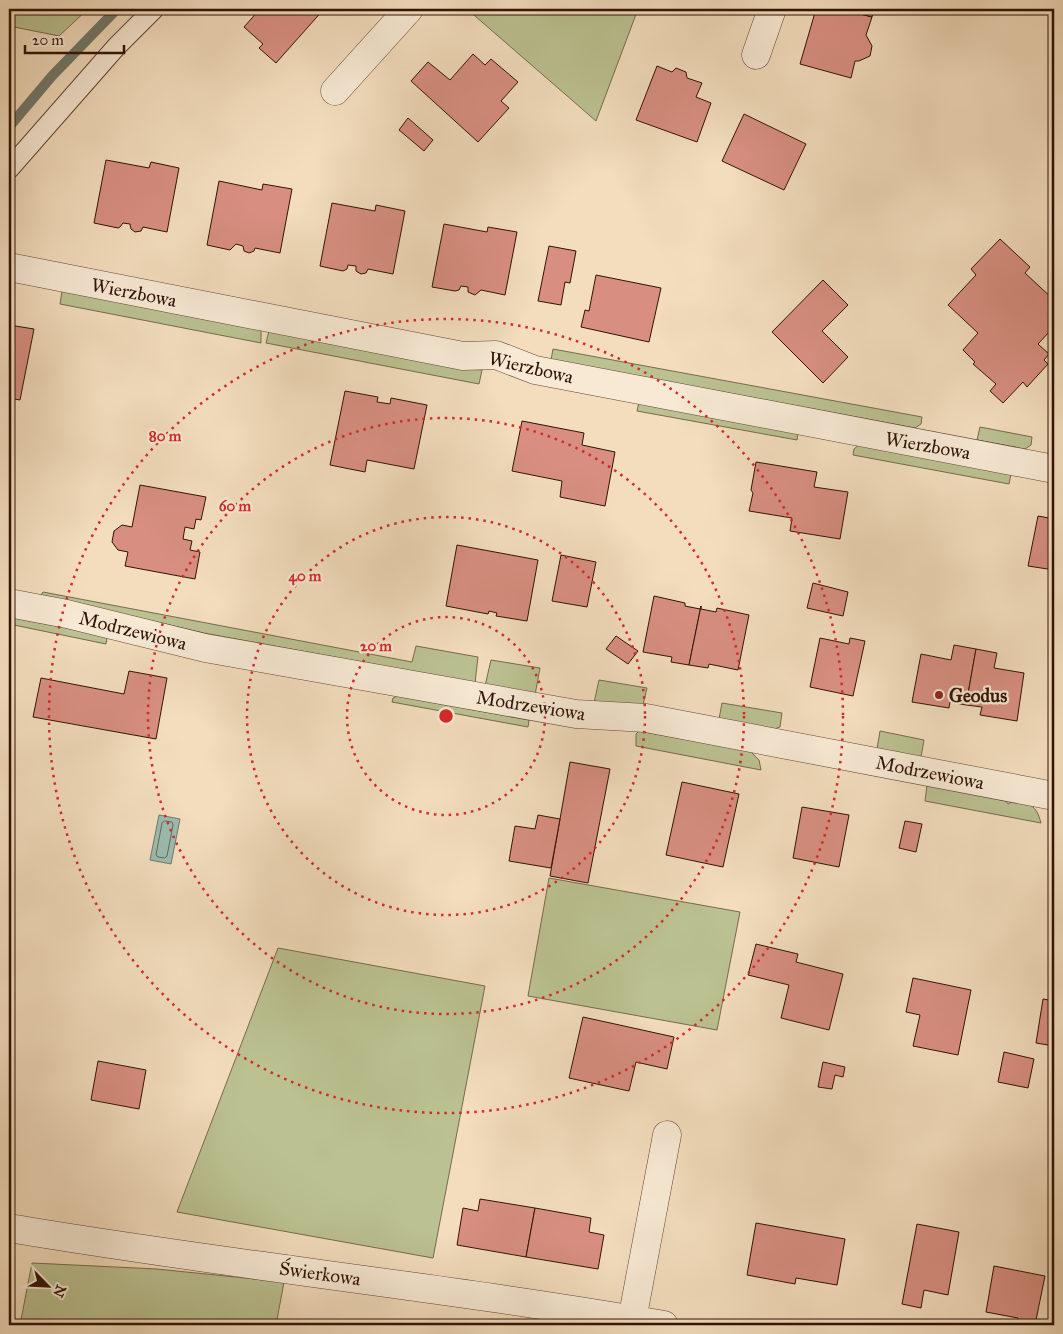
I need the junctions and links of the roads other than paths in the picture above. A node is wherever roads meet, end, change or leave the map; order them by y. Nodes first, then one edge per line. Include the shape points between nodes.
1 (154, 9) edge
2 (409, 9) edge
3 (772, 9) edge
4 (756, 56) dead end
5 (335, 90) dead end
6 (9, 170) edge
7 (9, 267) edge
8 (1054, 469) edge
9 (9, 603) edge
10 (1054, 796) edge
11 (667, 1135) dead end
12 (9, 1228) edge
13 (632, 1320) junction
14 (664, 1325) edge

1 - 6 lane via 117,46
2 - 5 street
3 - 4 street
7 - 8 street, Wierzbowa via 463,356 496,355 534,370
9 - 10 street, Modrzewiowa via 205,648 576,714 646,718
11 - 13 street
12 - 13 street, Świerkowa
13 - 14 street, Świerkowa

